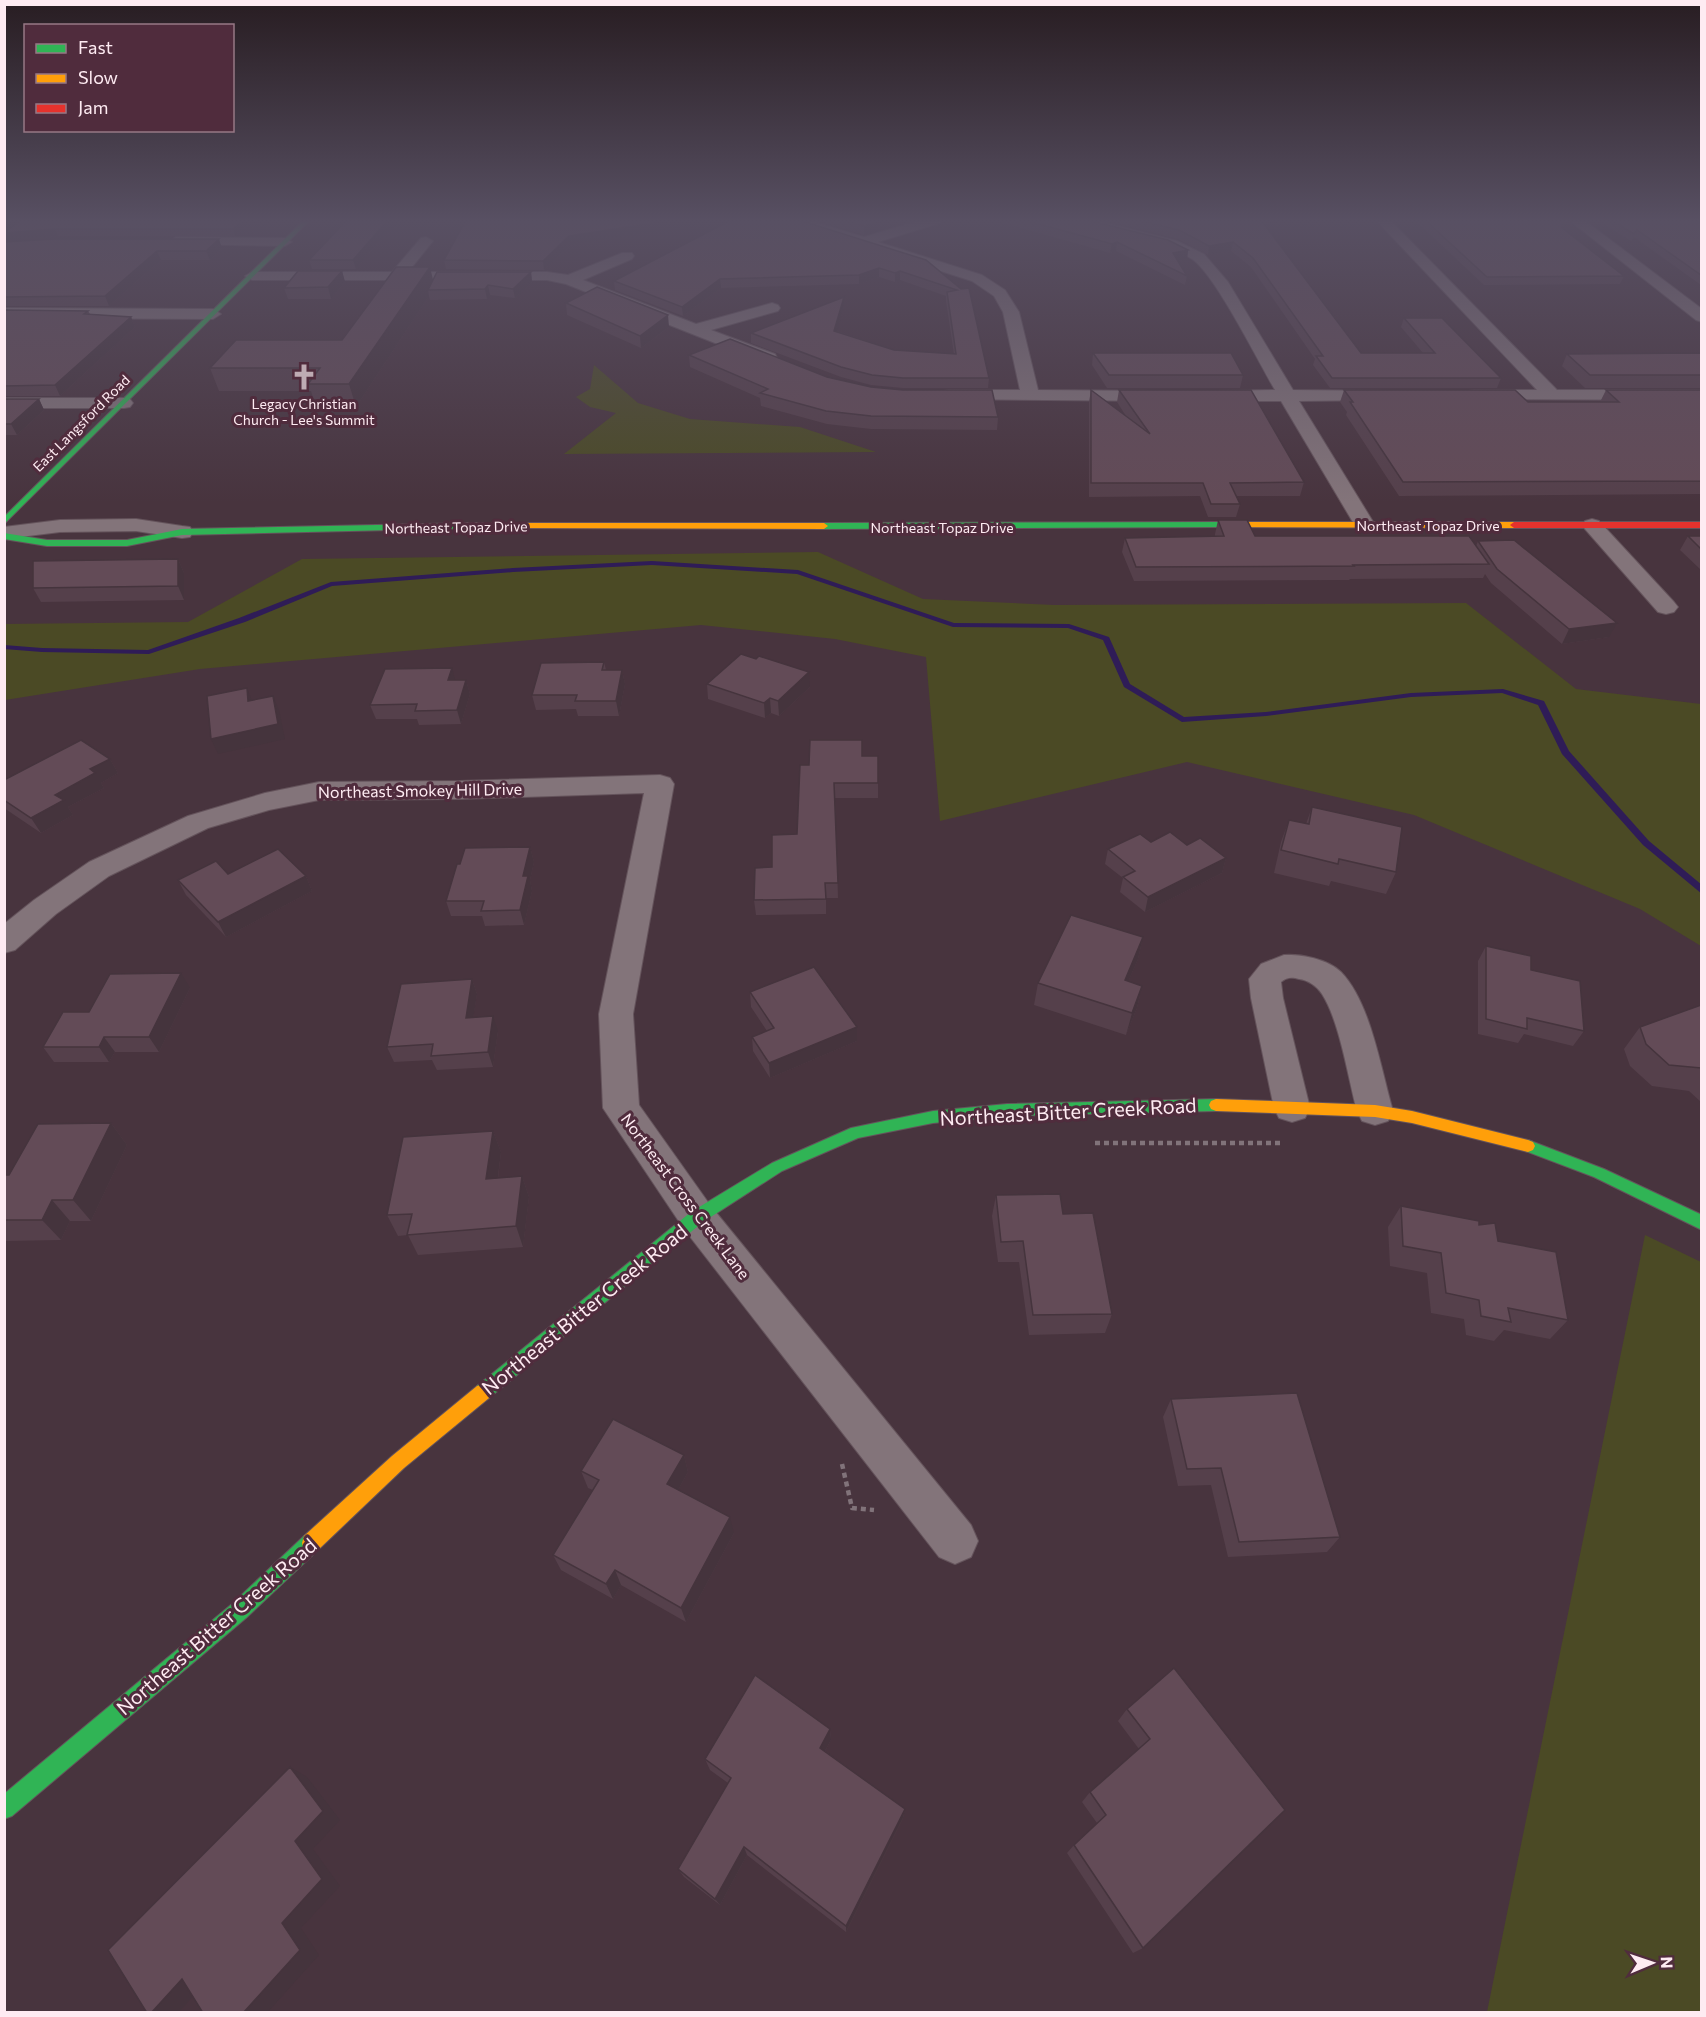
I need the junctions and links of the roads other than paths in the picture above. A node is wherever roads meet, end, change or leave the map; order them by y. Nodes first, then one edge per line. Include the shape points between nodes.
1 (213, 314) edge
2 (662, 314) edge
3 (750, 314) edge
4 (1011, 314) edge
5 (1239, 314) edge
6 (1474, 314) edge
7 (699, 328) junction
8 (786, 365) edge
9 (937, 395) edge
10 (1402, 395) edge
11 (1460, 395) edge
12 (1552, 395) junction
13 (1701, 395) edge
14 (1030, 396) junction
15 (1286, 396) junction
16 (4, 403) edge
17 (124, 403) junction
18 (4, 522) edge
19 (1364, 525) junction
20 (1592, 525) junction
21 (1701, 525) edge
22 (182, 532) joint
23 (4, 535) edge
24 (1666, 607) dead end
25 (660, 784) joint
26 (4, 942) edge
27 (1292, 1108) junction
28 (1375, 1111) junction
29 (697, 1217) junction
30 (1701, 1223) edge
31 (955, 1541) dead end
32 (4, 1808) edge

1 - 17 street, East Langsford Road
2 - 7 street
3 - 7 street
4 - 14 street
5 - 15 street
6 - 12 street
7 - 8 street
9 - 14 street
10 - 15 street
11 - 12 street
12 - 13 street
14 - 15 street
15 - 19 street
16 - 17 street
17 - 18 street, East Langsford Road
19 - 20 street, Northeast Topaz Drive
19 - 22 street, Northeast Topaz Drive via 453,526
20 - 21 street, Northeast Topaz Drive
20 - 24 street
22 - 23 street, Northeast Topaz Drive via 125,525 60,526
25 - 26 street, Northeast Smokey Hill Drive via 319,791 265,802 198,822 99,869
25 - 29 street, Northeast Cross Creek Lane via 616,1014 621,1108
27 - 28 street, Northeast Bitter Creek Road
27 - 28 street via 1265,978 1272,970 1288,966 1310,969 1329,980 1343,1002
27 - 29 street, Northeast Bitter Creek Road via 1193,1104 1007,1110 933,1117 856,1132 777,1167
28 - 30 street, Northeast Bitter Creek Road via 1541,1149
29 - 31 street, Northeast Cross Creek Lane
29 - 32 street, Northeast Bitter Creek Road via 398,1462 239,1611

